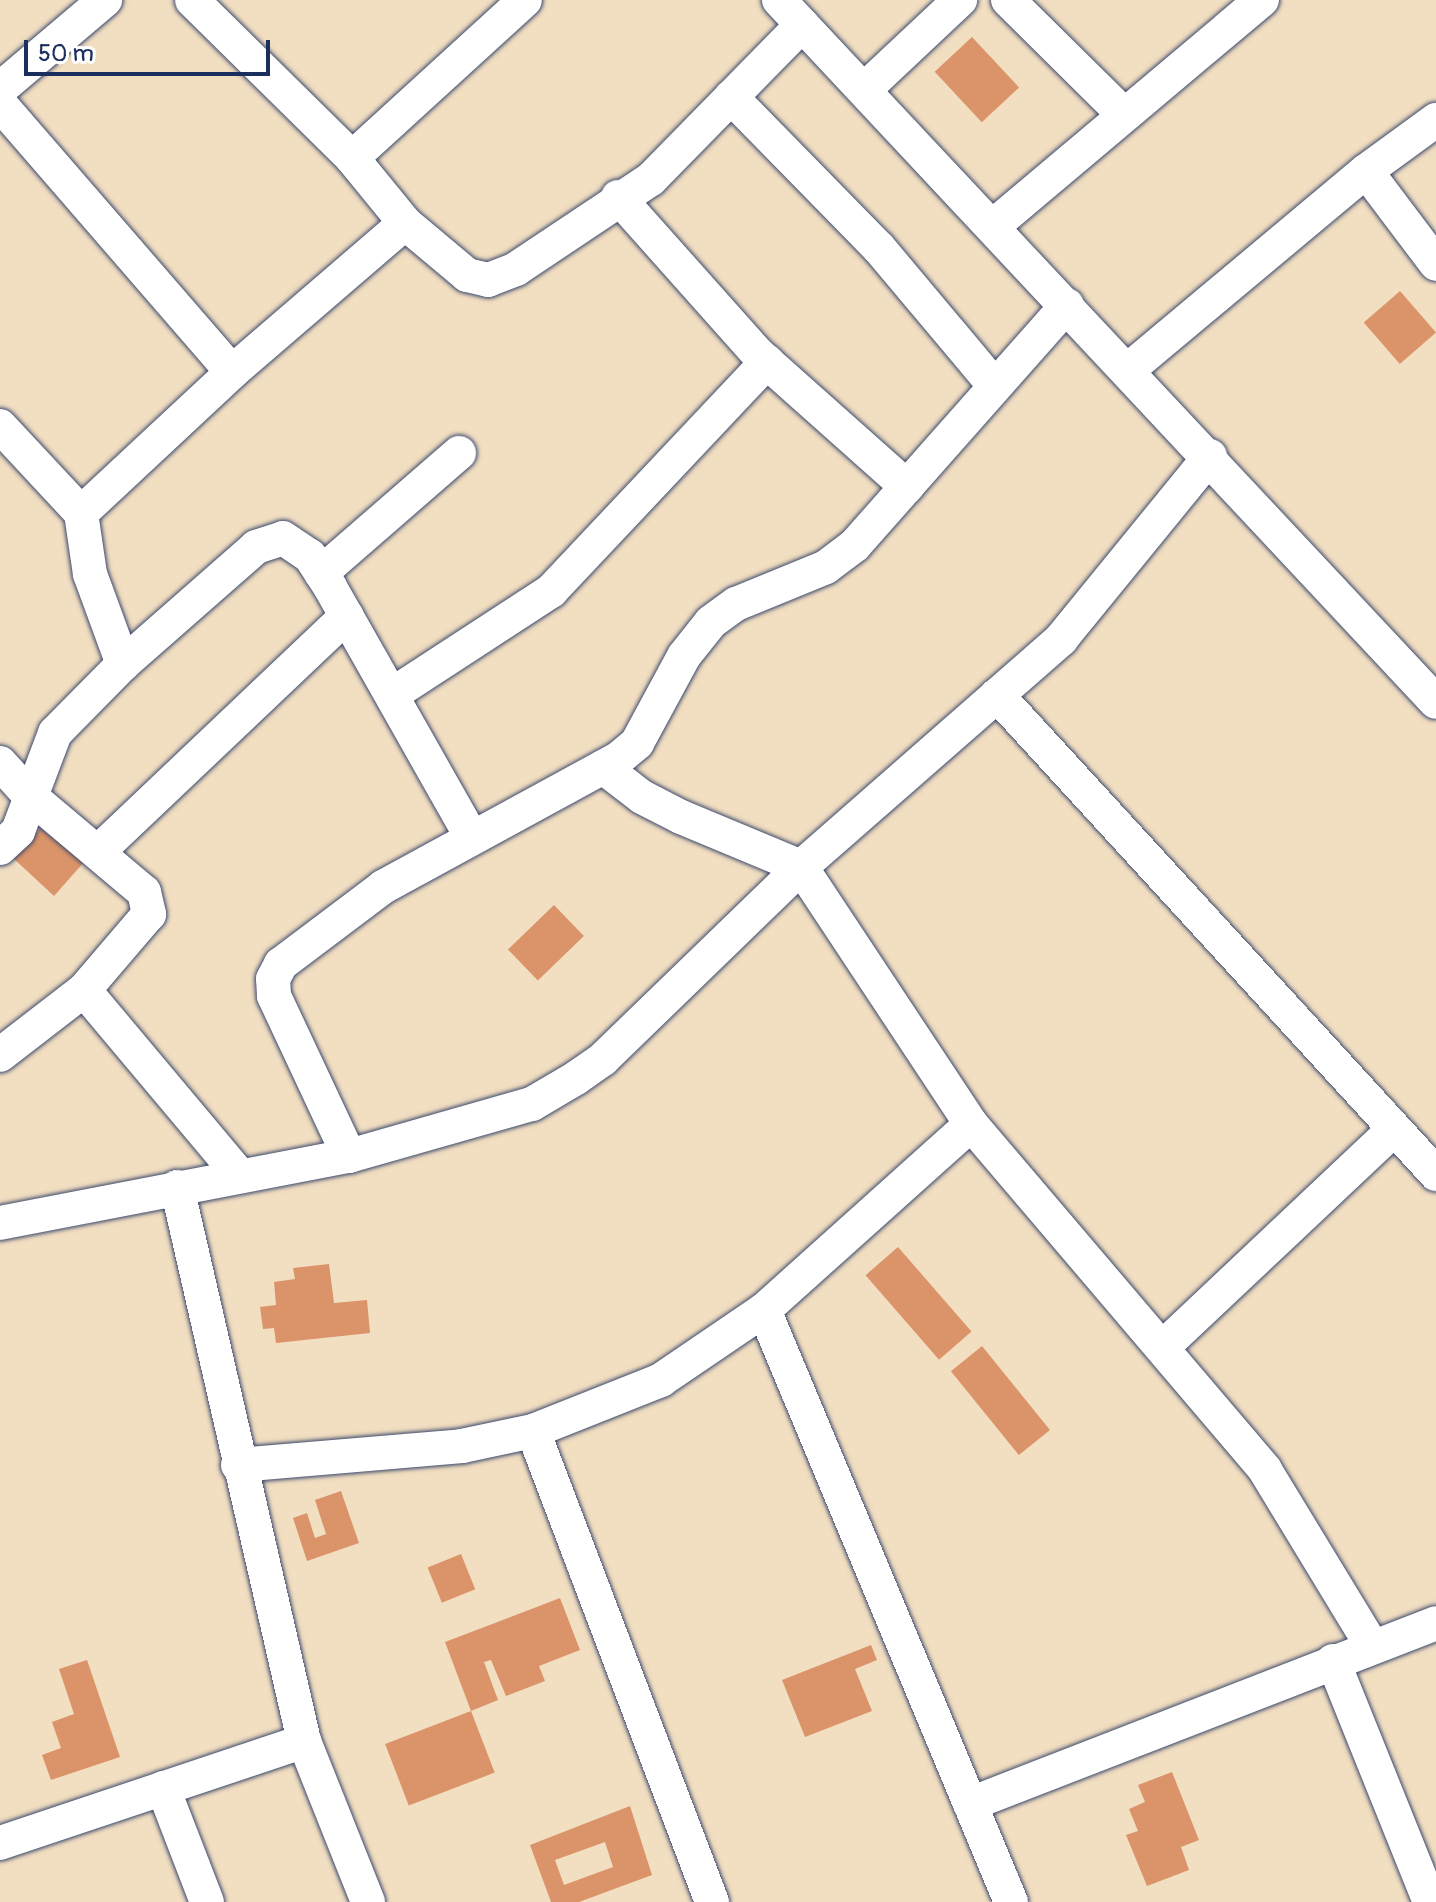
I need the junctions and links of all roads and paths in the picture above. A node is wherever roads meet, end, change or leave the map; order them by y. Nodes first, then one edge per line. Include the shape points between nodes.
1 (105, 0) edge
2 (192, 0) edge
3 (525, 0) edge
4 (779, 0) edge
5 (960, 0) edge
6 (1008, 0) edge
7 (1262, 0) edge
8 (802, 25) junction
9 (0, 89) edge
10 (864, 90) junction
11 (731, 97) junction
12 (0, 104) edge
13 (1123, 114) junction
14 (1436, 120) edge
15 (352, 158) junction
16 (1366, 171) junction
17 (618, 197) junction
18 (405, 223) junction
19 (992, 227) junction
20 (1436, 264) edge
21 (1067, 305) junction
22 (767, 362) junction
23 (1128, 370) junction
24 (232, 372) junction
25 (995, 386) junction
26 (0, 426) edge
27 (459, 453) dead end
28 (1210, 456) junction
29 (907, 487) junction
30 (81, 513) junction
31 (321, 573) junction
32 (347, 616) junction
33 (123, 664) junction
34 (393, 694) junction
35 (997, 695) junction
36 (1436, 702) edge
37 (0, 763) edge
38 (603, 767) junction
39 (30, 796) junction
40 (472, 838) junction
41 (0, 848) edge
42 (100, 850) junction
43 (801, 867) junction
44 (84, 990) junction
45 (0, 1055) edge
46 (971, 1124) junction
47 (1394, 1129) junction
48 (349, 1156) junction
49 (1436, 1174) edge
50 (240, 1176) junction
51 (177, 1187) junction
52 (0, 1223) edge
53 (764, 1310) junction
54 (1163, 1347) junction
55 (533, 1431) junction
56 (238, 1465) junction
57 (1436, 1623) edge
58 (1372, 1646) junction
59 (1333, 1661) junction
60 (304, 1741) junction
61 (163, 1788) junction
62 (970, 1804) junction
63 (1, 1839) edge
64 (207, 1902) edge
65 (368, 1902) edge
66 (712, 1902) edge
67 (1011, 1902) edge
68 (1430, 1902) edge

1 - 9 street
2 - 15 street
3 - 15 street
4 - 8 street
5 - 10 street
6 - 13 street
7 - 13 street
8 - 10 street
8 - 11 street
10 - 19 street
11 - 17 street via 651,179
11 - 25 street via 889,258
12 - 24 street
13 - 19 street
14 - 16 street
15 - 18 street
16 - 20 street
16 - 23 street
17 - 18 street via 516,269 488,280 467,275
17 - 22 street
18 - 24 street
19 - 21 street
21 - 23 street
21 - 25 street
22 - 29 street
22 - 34 street via 551,591
23 - 28 street
24 - 30 street
25 - 29 street
26 - 30 street
27 - 31 street
28 - 35 street via 1061,639
28 - 36 street
29 - 38 street via 855,545 826,567 736,604 711,622 684,656 637,743
30 - 33 street via 90,574
31 - 32 street
31 - 33 street via 310,556 283,538 268,541
32 - 34 street
32 - 42 street
33 - 39 street via 55,733
34 - 40 street
35 - 43 street
35 - 47 street
37 - 39 street
38 - 40 street
38 - 43 street via 642,797 681,817
39 - 41 street via 18,831
39 - 42 street
40 - 48 street via 324,927 281,964 273,979 274,996
42 - 44 street via 144,892 149,914
43 - 46 street
43 - 48 street via 603,1059 576,1078 519,1109
44 - 45 street
44 - 50 street
46 - 53 street
46 - 54 street
47 - 49 street
47 - 54 street
48 - 50 street
50 - 51 street
51 - 52 street
51 - 56 street
53 - 55 street via 661,1380
53 - 62 street
54 - 58 street via 1265,1470
55 - 56 street via 462,1446
55 - 66 street
56 - 60 street
57 - 58 street
58 - 59 street
59 - 62 street
59 - 68 street
60 - 61 street
60 - 65 street
61 - 63 street
61 - 64 street
62 - 67 street

